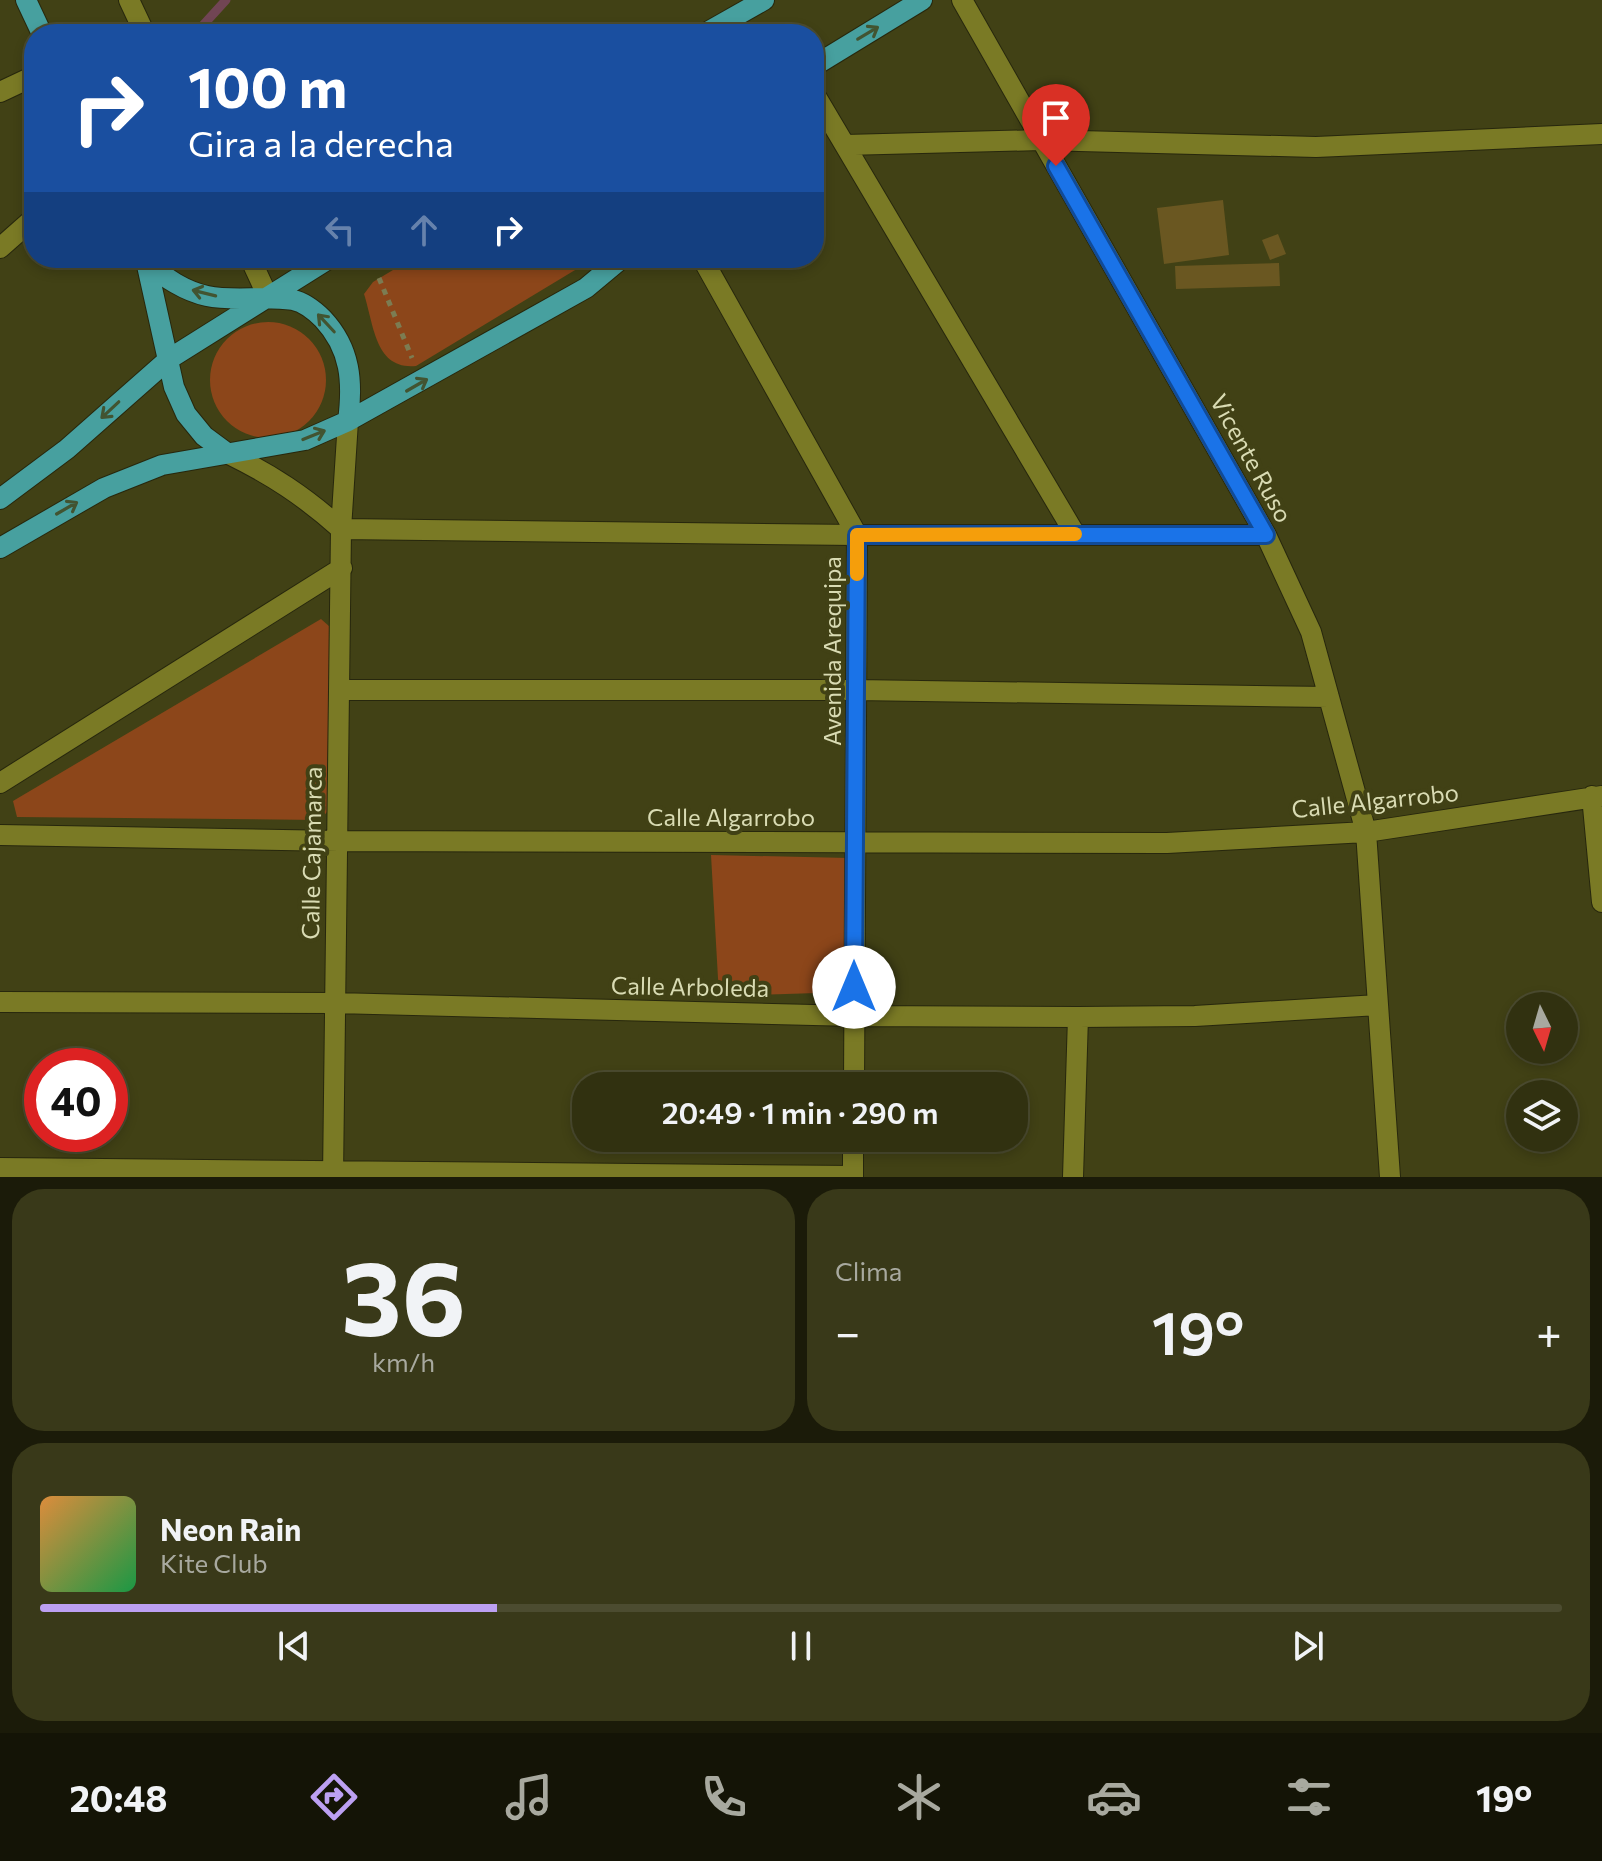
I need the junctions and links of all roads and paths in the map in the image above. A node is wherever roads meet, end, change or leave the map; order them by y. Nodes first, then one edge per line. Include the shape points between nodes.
1 (26, 0) edge
2 (129, 0) edge
3 (764, 0) edge
4 (922, 0) edge
5 (962, 0) edge
6 (37, 24) edge
7 (140, 24) edge
8 (722, 24) edge
9 (824, 60) edge
10 (24, 81) edge
11 (0, 92) edge
12 (824, 110) edge
13 (1602, 134) edge
14 (1041, 140) junction
15 (845, 145) junction
16 (24, 227) edge
17 (0, 248) edge
18 (148, 268) edge
19 (155, 268) edge
20 (255, 268) edge
21 (312, 268) edge
22 (610, 268) edge
23 (708, 268) edge
24 (379, 278) dead end
25 (268, 297) junction
26 (169, 359) junction
27 (416, 366) dead end
28 (348, 421) junction
29 (227, 453) junction
30 (0, 499) edge
31 (341, 529) junction
32 (1075, 534) junction
33 (857, 535) junction
34 (1266, 535) junction
35 (0, 548) edge
36 (342, 568) junction
37 (340, 690) junction
38 (856, 690) junction
39 (1329, 697) junction
40 (0, 783) edge
41 (1597, 796) edge
42 (1366, 832) junction
43 (0, 835) edge
44 (338, 841) junction
45 (855, 842) junction
46 (1602, 902) edge
47 (0, 1002) edge
48 (335, 1003) junction
49 (1378, 1005) junction
50 (854, 1016) junction
51 (1078, 1017) junction
52 (854, 1072) edge
53 (853, 1152) edge
54 (5, 1171) edge
55 (163, 1173) edge
56 (333, 1174) edge
57 (519, 1175) edge
58 (853, 1176) edge
59 (1073, 1177) edge
60 (1390, 1177) edge

1 - 6 main road
2 - 7 street
3 - 8 main road
9 -> 4 main road
5 - 14 street, Vicente Ruso
10 - 11 street
12 - 15 street
13 - 14 street via 1316,147
14 - 15 street
14 - 34 street, Vicente Ruso
15 - 32 street
16 - 17 street
18 - 26 main road
25 -> 19 main road, Calle Cajamarca via 207,296 175,284
20 - 25 street
21 - 25 main road
28 -> 22 main road via 586,288
23 - 33 street, Avenida Arequipa
24 - 27 path
25 - 26 main road
28 -> 25 main road, Calle Cajamarca via 351,375 334,331 297,300
26 - 29 main road via 186,414
26 -> 30 main road via 67,449
29 -> 28 main road via 305,440
28 - 31 street, Calle Cajamarca
29 - 31 street via 269,473
35 -> 29 main road via 104,488 162,465
31 - 33 street
31 - 36 street, Calle Cajamarca
32 - 33 street
32 - 34 street
33 - 38 street, Avenida Arequipa
34 - 39 street, Vicente Ruso via 1311,632
36 - 37 street, Calle Cajamarca
36 - 40 street
37 - 38 street
37 - 44 street, Calle Cajamarca
38 - 39 street
38 - 45 street, Avenida Arequipa
39 - 42 street, Vicente Ruso
41 - 42 street, Calle Algarrobo
41 - 46 street
42 - 45 street, Calle Algarrobo via 1167,843
42 - 49 street, Vicente Ruso
43 - 44 street, Calle Algarrobo
44 - 45 street, Calle Algarrobo
44 - 48 street, Calle Cajamarca
45 - 50 street, Avenida Arequipa
47 - 48 street, Calle Arboleda
48 - 50 street, Calle Arboleda
48 - 56 street, Calle Cajamarca
49 - 51 street, Calle Arboleda
49 - 60 street, Vicente Ruso
50 - 51 street, Calle Arboleda
50 - 52 street, Avenida Arequipa
51 - 59 street
53 - 58 street
54 - 55 street
55 - 56 street
56 - 57 street
57 - 58 street

